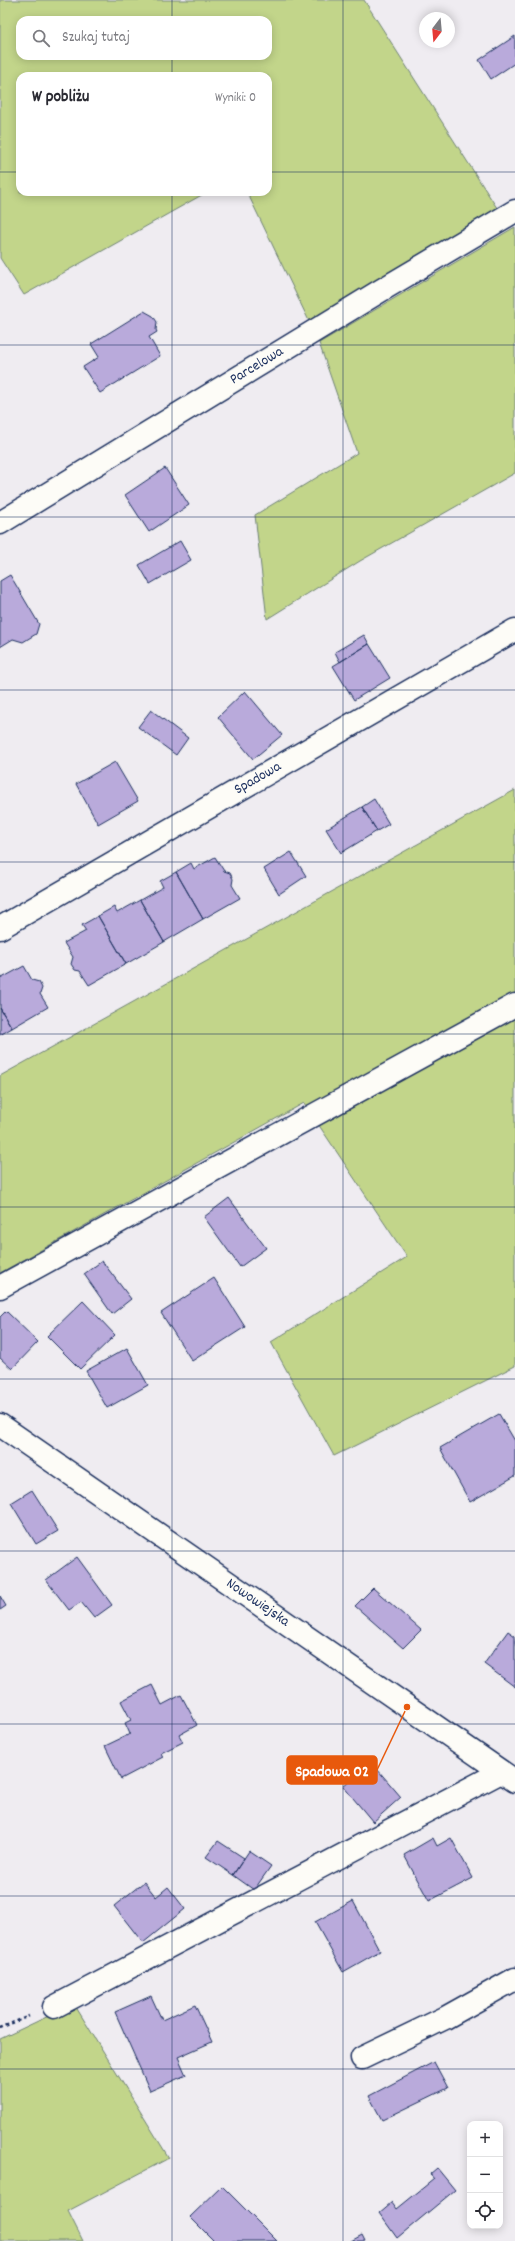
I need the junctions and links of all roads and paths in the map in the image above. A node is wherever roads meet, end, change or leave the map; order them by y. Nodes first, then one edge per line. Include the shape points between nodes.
1 (515, 211) edge
2 (0, 523) edge
3 (515, 630) edge
4 (0, 928) edge
5 (515, 1006) edge
6 (0, 1288) edge
7 (0, 1425) edge
8 (511, 1779) edge
9 (515, 1979) edge
10 (54, 2007) dead end
11 (362, 2058) dead end

1 - 2 street, Parcelowa
3 - 4 street, Spadowa
5 - 6 street
7 - 8 street, Nowowiejska
8 - 10 street
9 - 11 street via 445,2018

